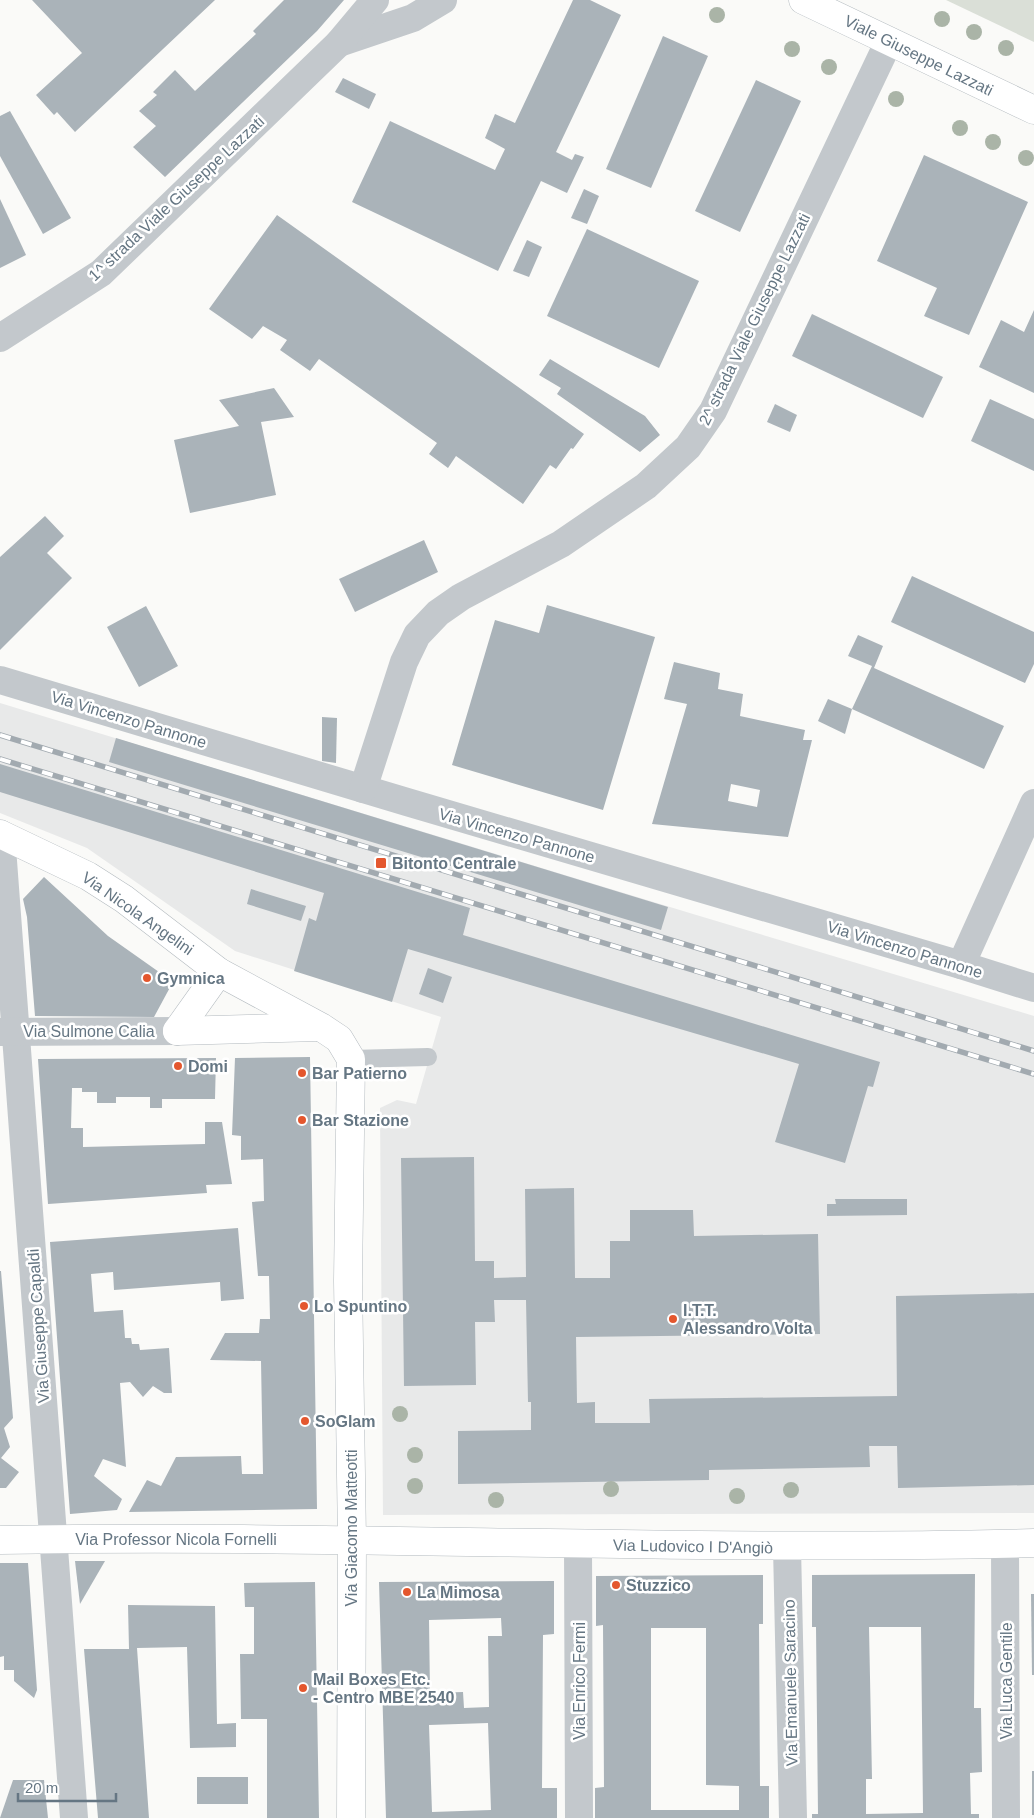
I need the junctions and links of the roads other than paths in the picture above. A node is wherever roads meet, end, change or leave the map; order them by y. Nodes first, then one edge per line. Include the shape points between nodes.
1 (375, 0) edge
2 (443, 0) edge
3 (803, 0) edge
4 (889, 41) junction
5 (340, 43) junction
6 (1034, 110) edge
7 (0, 338) edge
8 (0, 680) edge
9 (362, 789) junction
10 (1034, 803) edge
11 (1, 834) edge
12 (961, 964) junction
13 (219, 972) junction
14 (1034, 988) edge
15 (321, 1027) junction
16 (7, 1032) edge
17 (177, 1032) junction
18 (428, 1058) dead end
19 (351, 1059) junction
20 (55, 1539) junction
21 (0, 1540) edge
22 (352, 1540) junction
23 (1034, 1543) edge
24 (578, 1544) junction
25 (1005, 1544) junction
26 (787, 1547) junction
27 (74, 1818) edge
28 (351, 1818) edge
29 (579, 1818) edge
30 (792, 1818) edge
31 (1006, 1818) edge

1 - 5 street, 1^ strada Viale Giuseppe Lazzati
2 - 5 street, 1^ strada Viale Giuseppe Lazzati via 412,18
3 - 4 street, Viale Giuseppe Lazzati
4 - 6 street, Viale Giuseppe Lazzati
4 - 9 street, 2^ strada Viale Giuseppe Lazzati via 713,411 688,447 646,486 561,544 461,597 438,613 417,635 404,662
5 - 7 street, 1^ strada Viale Giuseppe Lazzati via 101,273
8 - 9 street, Via Vincenzo Pannone
9 - 12 street, Via Vincenzo Pannone
10 - 12 street
11 - 13 street, Via Nicola Angelini via 88,876 124,899
11 - 16 street, Via Giuseppe Capaldi
12 - 14 street, Via Vincenzo Pannone
13 - 15 street, Via Nicola Angelini
13 - 17 street
15 - 17 street
15 - 19 street, Via Nicola Angelini via 339,1038
16 - 17 street, Via Sulmone Calia
16 - 20 street, Via Giuseppe Capaldi
18 - 19 lane
19 - 22 street, Via Giacomo Matteotti via 348,1281
20 - 21 street, Via Professor Nicola Fornelli
20 - 22 street, Via Professor Nicola Fornelli
20 - 27 street, Via Giuseppe Capaldi
22 - 24 street, Via Ludovico I D'Angiò
22 - 28 street, Via Giacomo Matteotti
23 - 25 street, Via Ludovico I D'Angiò
24 - 26 street, Via Ludovico I D'Angiò
24 - 29 street, Via Enrico Fermi
25 - 26 street, Via Ludovico I D'Angiò
25 - 31 street, Via Luca Gentile
26 - 30 street, Via Emanuele Saracino

